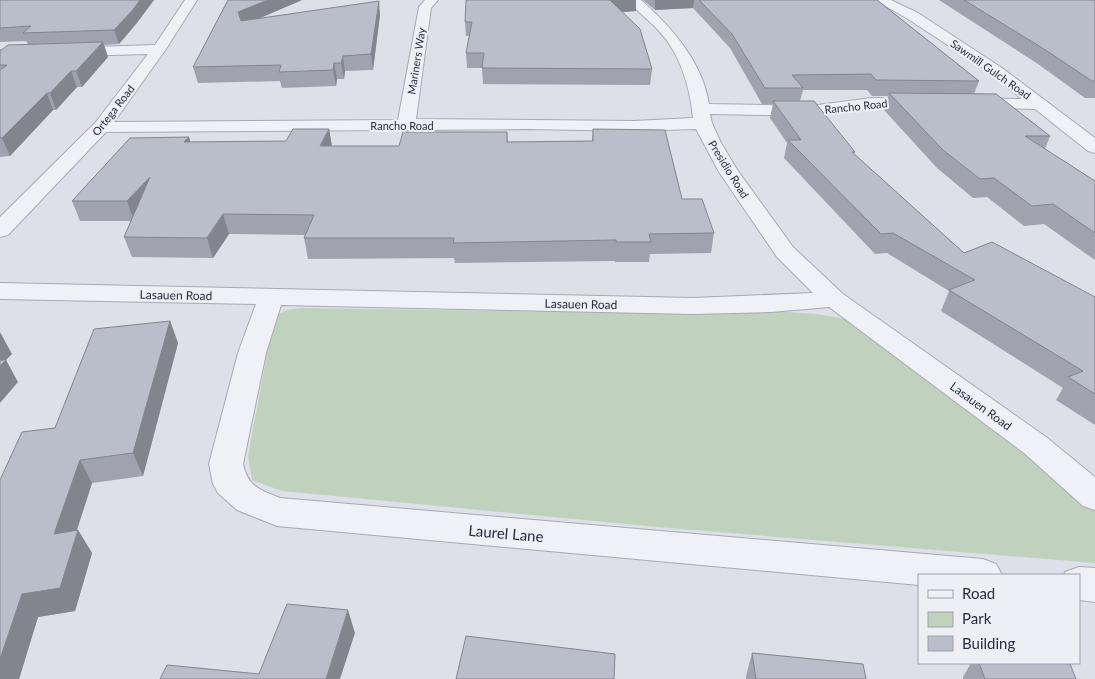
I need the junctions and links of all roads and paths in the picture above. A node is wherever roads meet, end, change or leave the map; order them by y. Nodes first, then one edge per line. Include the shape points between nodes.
1 (191, 0) edge
2 (432, 0) edge
3 (634, 0) edge
4 (881, 0) edge
5 (159, 49) junction
6 (0, 54) edge
7 (1041, 104) junction
8 (702, 116) junction
9 (406, 125) junction
10 (101, 127) junction
11 (1095, 147) edge
12 (0, 230) edge
13 (0, 291) edge
14 (271, 297) junction
15 (834, 300) junction
16 (1095, 497) edge
17 (972, 574) edge
18 (1080, 584) edge
19 (1095, 585) edge

1 - 5 street, Ortega Road
2 - 9 street, Mariners Way via 425,7
3 - 8 street, Presidio Road via 664,28 681,51 692,76
4 - 7 street, Sawmill Gulch Road via 913,16
5 - 6 street
5 - 10 street, Ortega Road
7 - 8 street, Rancho Road via 872,103 810,111
7 - 11 street, Sawmill Gulch Road
8 - 9 street, Rancho Road via 634,126
8 - 15 street, Presidio Road via 712,144 765,226 785,252
9 - 10 street, Rancho Road
10 - 12 street, Ortega Road
13 - 14 street, Lasauen Road
14 - 15 street, Lasauen Road via 693,306
14 - 17 street, Laurel Lane via 252,353 226,464 230,484 248,500 277,512
15 - 16 street, Lasauen Road via 1035,445
18 - 19 street

